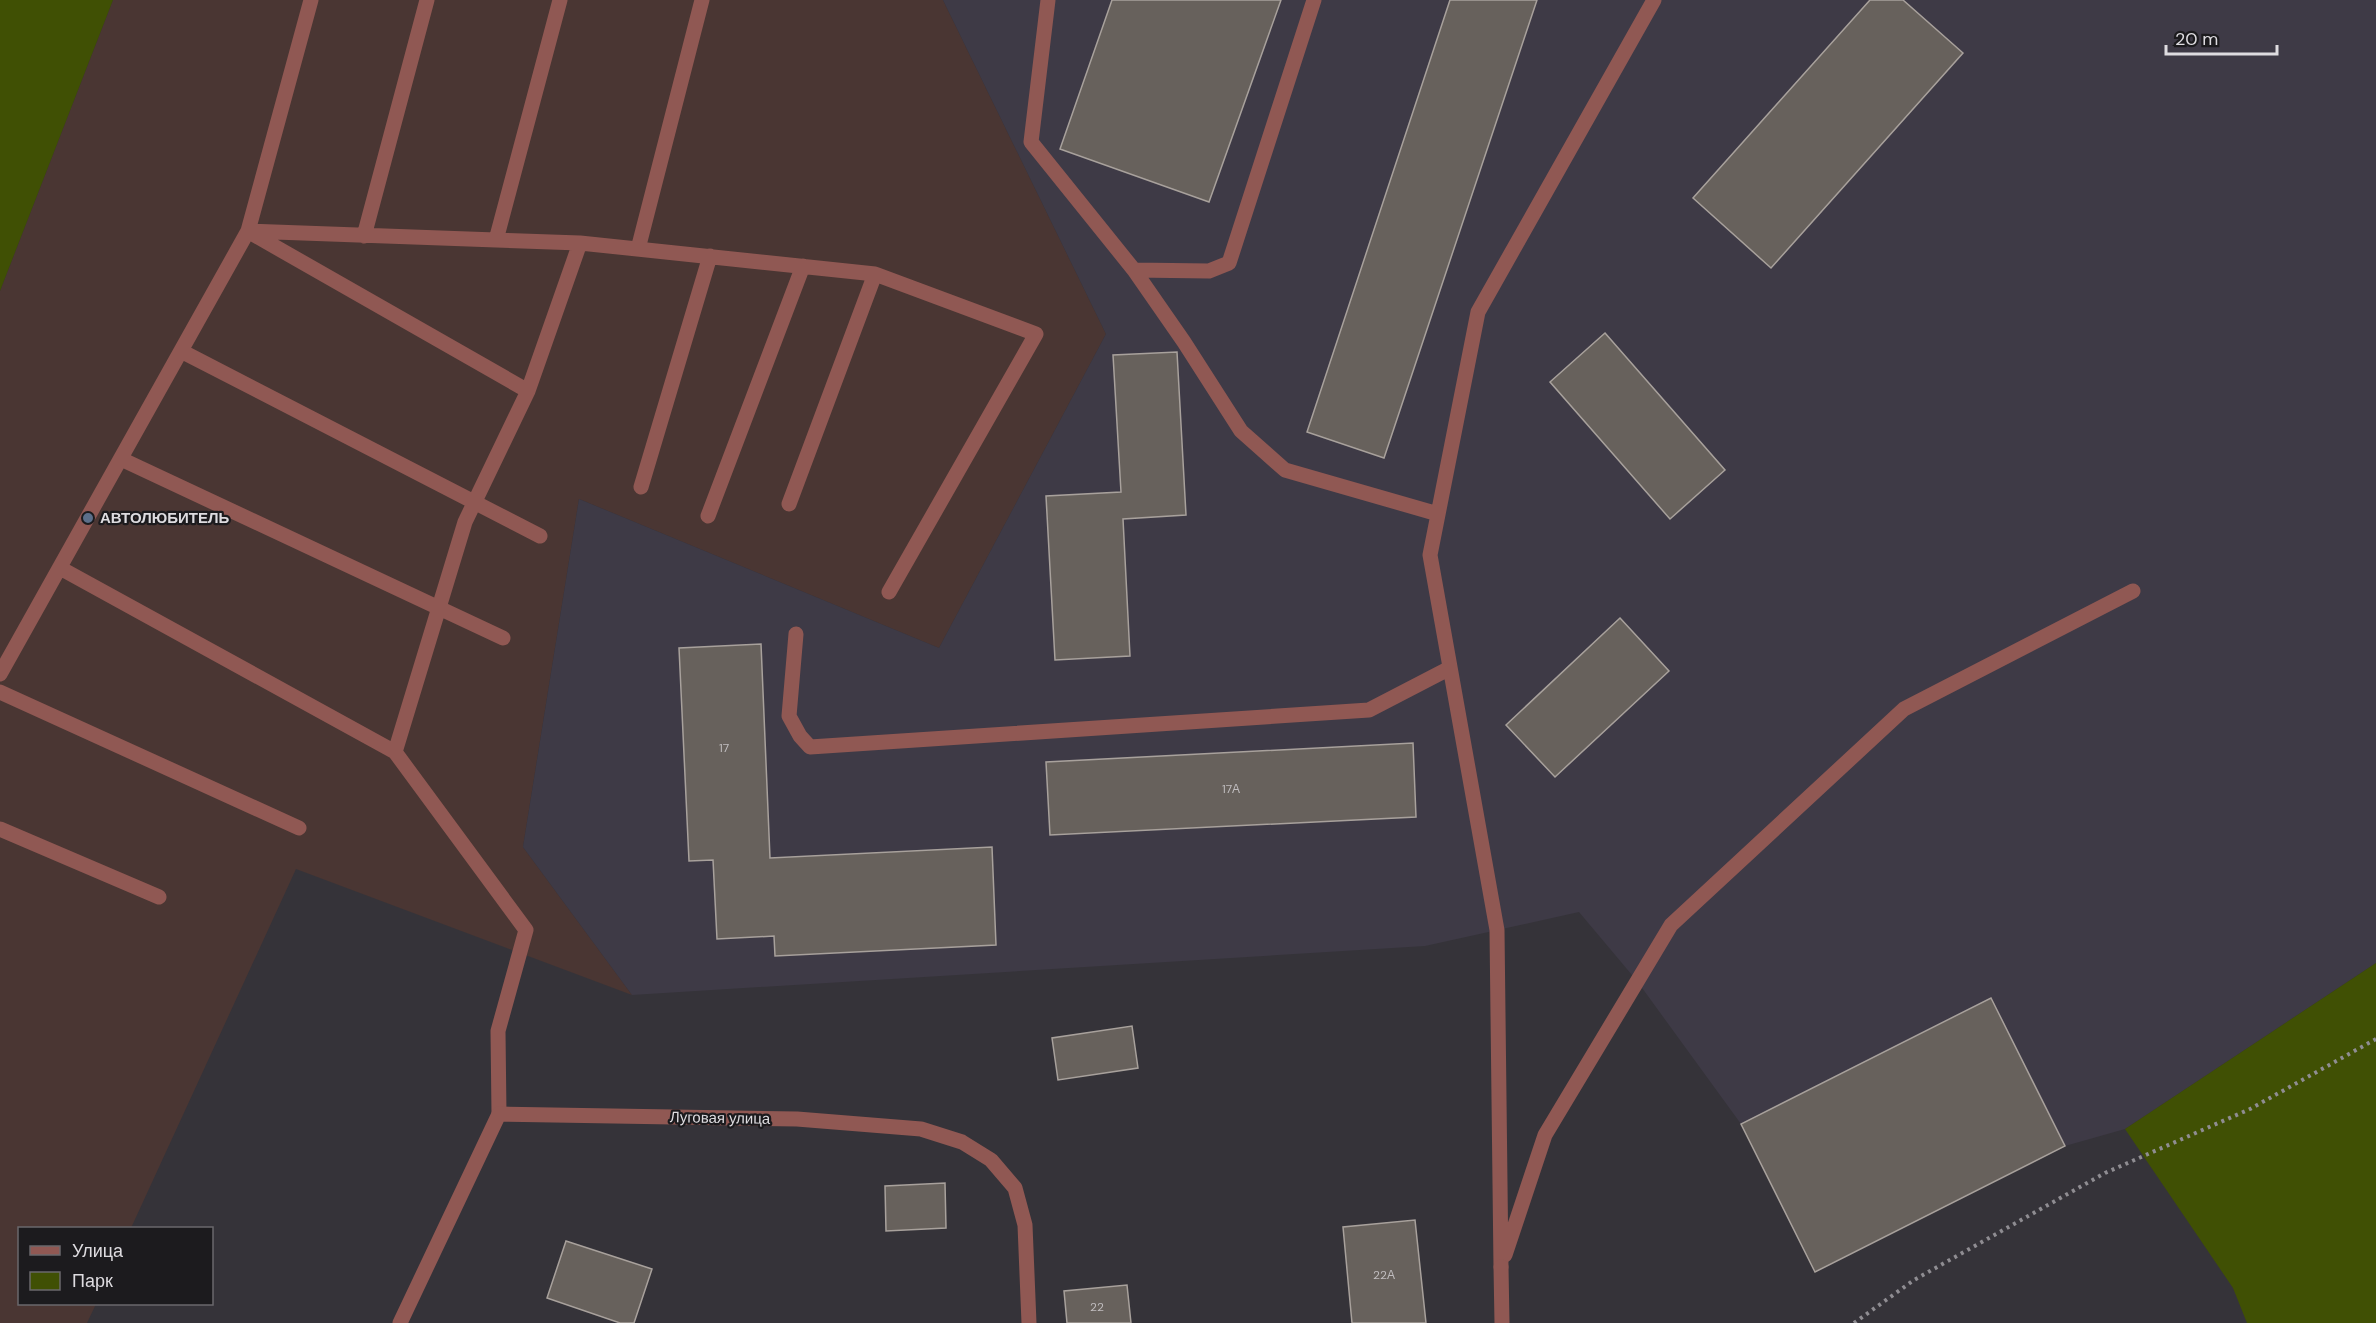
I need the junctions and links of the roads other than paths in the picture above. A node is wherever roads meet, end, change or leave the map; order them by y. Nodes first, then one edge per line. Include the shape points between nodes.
1 (311, 0) edge
2 (427, 0) edge
3 (561, 0) edge
4 (702, 0) edge
5 (1047, 0) edge
6 (1314, 0) edge
7 (1654, 0) edge
8 (248, 231) junction
9 (364, 236) junction
10 (496, 240) junction
11 (580, 243) junction
12 (638, 249) junction
13 (710, 256) junction
14 (803, 266) junction
15 (1134, 270) junction
16 (875, 274) junction
17 (181, 351) junction
18 (528, 391) junction
19 (121, 459) junction
20 (641, 487) dead end
21 (475, 502) junction
22 (789, 504) dead end
23 (1438, 514) junction
24 (708, 516) dead end
25 (540, 536) dead end
26 (60, 568) junction
27 (2133, 591) dead end
28 (889, 592) dead end
29 (439, 608) junction
30 (796, 634) dead end
31 (504, 638) dead end
32 (1450, 668) junction
33 (0, 674) edge
34 (0, 692) edge
35 (395, 752) junction
36 (299, 828) dead end
37 (0, 829) edge
38 (159, 897) dead end
39 (499, 1114) junction
40 (1501, 1267) junction
41 (400, 1323) edge
42 (1029, 1323) edge
43 (1502, 1323) edge

1 - 8 street
2 - 9 street
3 - 10 street
4 - 12 street
5 - 15 street via 1031,142
6 - 15 street via 1229,263 1209,272
7 - 23 street via 1478,312
8 - 9 street
8 - 17 street
8 - 18 street
9 - 10 street
10 - 11 street
11 - 12 street
11 - 18 street
12 - 13 street
13 - 14 street
13 - 20 street
14 - 16 street
14 - 24 street
15 - 23 street via 1241,430 1285,470
16 - 22 street
16 - 28 street via 1036,334
17 - 19 street
17 - 21 street
18 - 21 street
19 - 26 street
19 - 29 street
21 - 25 street
21 - 29 street via 465,522
23 - 32 street via 1430,555
26 - 33 street
26 - 35 street
27 - 40 street via 1904,709 1671,926 1545,1135
29 - 31 street
29 - 35 street
30 - 32 street via 789,716 810,747 1369,710
32 - 40 street via 1497,930
34 - 36 street
35 - 39 street via 526,930 498,1031
37 - 38 street
39 - 41 street
39 - 42 street, Луговая улица via 797,1119 921,1129 962,1142 991,1160 1015,1188 1025,1225
40 - 43 street

